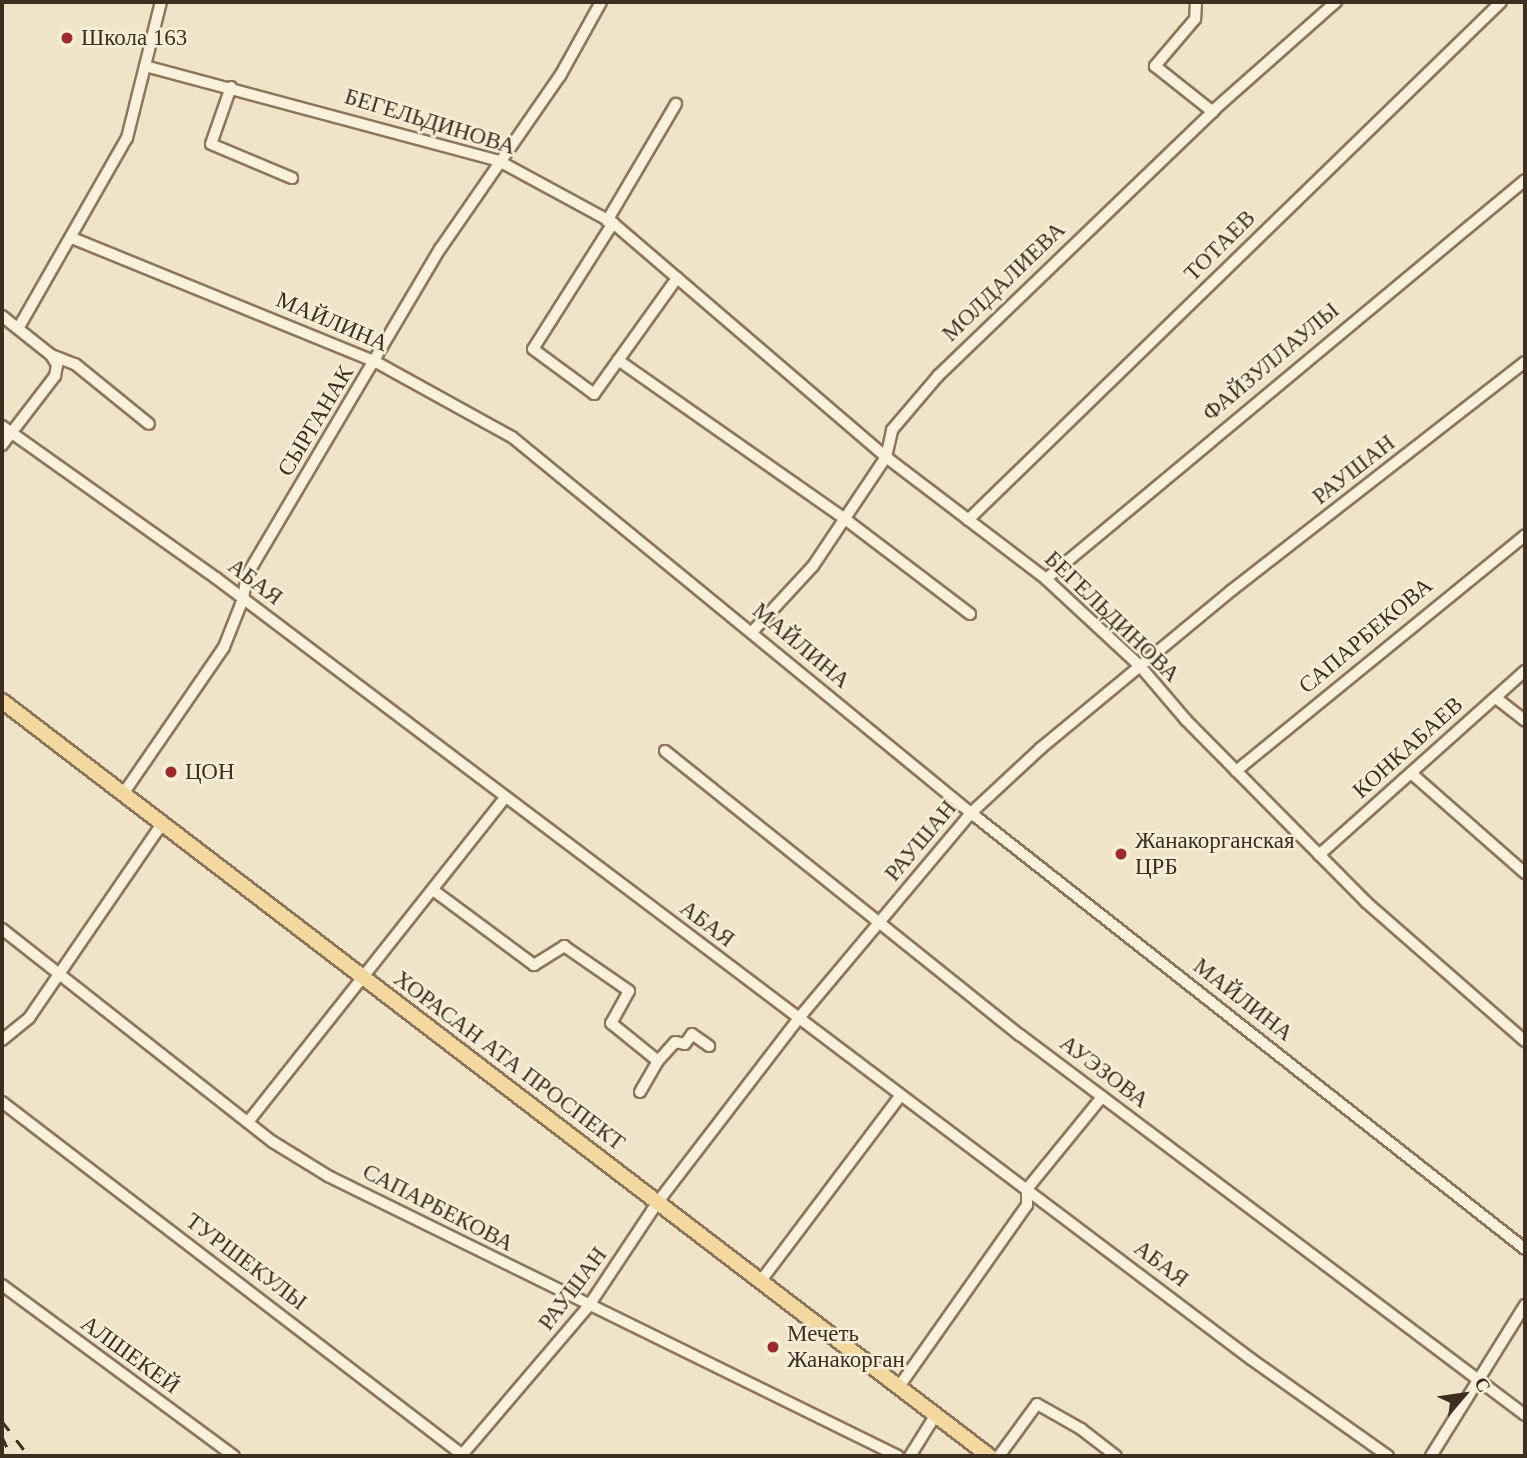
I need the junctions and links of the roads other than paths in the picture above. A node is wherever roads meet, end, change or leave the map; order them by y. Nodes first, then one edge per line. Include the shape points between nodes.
1 (161, 2) edge
2 (601, 2) edge
3 (1196, 2) edge
4 (1336, 2) edge
5 (1501, 2) edge
6 (145, 65) junction
7 (231, 87) junction
8 (676, 104) dead end
9 (1213, 112) junction
10 (499, 161) junction
11 (292, 178) dead end
12 (1525, 180) edge
13 (610, 222) junction
14 (72, 238) junction
15 (677, 278) junction
16 (2, 316) edge
17 (19, 327) junction
18 (51, 355) junction
19 (618, 360) junction
20 (376, 362) junction
21 (1525, 362) edge
22 (149, 424) dead end
23 (2, 425) edge
24 (13, 433) junction
25 (2, 445) edge
26 (886, 457) junction
27 (845, 519) junction
28 (968, 520) junction
29 (1525, 535) edge
30 (1046, 579) junction
31 (243, 599) junction
32 (970, 614) dead end
33 (752, 632) junction
34 (1140, 666) junction
35 (1525, 671) edge
36 (1496, 698) junction
37 (2, 701) edge
38 (1525, 721) edge
39 (665, 751) dead end
40 (1236, 771) junction
41 (1411, 773) junction
42 (123, 794) junction
43 (505, 798) junction
44 (971, 813) junction
45 (162, 824) junction
46 (1319, 855) junction
47 (1525, 873) edge
48 (433, 890) junction
49 (878, 924) junction
50 (2, 929) edge
51 (58, 974) junction
52 (364, 978) junction
53 (799, 1018) junction
54 (2, 1040) edge
55 (1525, 1041) edge
56 (709, 1046) dead end
57 (658, 1061) junction
58 (640, 1092) dead end
59 (901, 1095) junction
60 (1102, 1097) junction
61 (2, 1102) edge
62 (248, 1122) junction
63 (1027, 1189) junction
64 (657, 1203) junction
65 (1525, 1249) edge
66 (760, 1282) junction
67 (2, 1285) edge
68 (1525, 1306) edge
69 (588, 1307) junction
70 (1480, 1382) junction
71 (898, 1388) junction
72 (1525, 1415) edge
73 (935, 1416) junction
74 (234, 1456) edge
75 (462, 1456) edge
76 (898, 1456) edge
77 (911, 1456) edge
78 (989, 1456) edge
79 (999, 1456) edge
80 (1116, 1456) edge
81 (1388, 1456) edge
82 (1432, 1456) edge

1 - 6 street
2 - 10 street, СЫРГАНАК via 560,76
3 - 9 street via 1195,19 1155,66
4 - 9 street, МОЛДАЛИЕВА
5 - 28 street, ТОТАЕВ
6 - 7 street, БЕГЕЛЬДИНОВА
6 - 14 street via 127,138
7 - 10 street, БЕГЕЛЬДИНОВА
7 - 11 street via 211,144
8 - 13 street
9 - 26 street, МОЛДАЛИЕВА via 938,376 892,430
10 - 13 street, БЕГЕЛЬДИНОВА
10 - 20 street, СЫРГАНАК via 440,249
12 - 30 street, ФАЙЗУЛЛАУЛЫ
13 - 15 street, БЕГЕЛЬДИНОВА
13 - 19 street via 533,349 594,394
14 - 17 street
14 - 20 street, МАЙЛИНА
15 - 19 street
15 - 26 street, БЕГЕЛЬДИНОВА
16 - 17 street
17 - 18 street
18 - 22 street via 75,364
18 - 24 street via 55,376
19 - 27 street
20 - 31 street, СЫРГАНАК via 247,575
20 - 33 street, МАЙЛИНА via 512,437
21 - 34 street, РАУШАН
23 - 24 street, АБАЯ
24 - 25 street
24 - 31 street, АБАЯ
26 - 27 street, МОЛДАЛИЕВА
26 - 28 street, БЕГЕЛЬДИНОВА
27 - 32 street
27 - 33 street, МОЛДАЛИЕВА via 813,566
28 - 30 street, БЕГЕЛЬДИНОВА
29 - 40 street, САПАРБЕКОВА
30 - 34 street, БЕГЕЛЬДИНОВА
31 - 42 street, СЫРГАНАК via 224,647
31 - 43 street, АБАЯ
33 - 44 street, МАЙЛИНА
34 - 40 street, БЕГЕЛЬДИНОВА
34 - 44 street, РАУШАН
35 - 36 street, КОНКАБАЕВ
36 - 38 street
36 - 41 street, КОНКАБАЕВ
37 - 42 main road, ХОРАСАН АТА ПРОСПЕКТ
39 - 49 street, АУЭЗОВА
40 - 46 street, БЕГЕЛЬДИНОВА
41 - 46 street, КОНКАБАЕВ
41 - 47 street
42 - 45 main road, ХОРАСАН АТА ПРОСПЕКТ
43 - 48 street
43 - 53 street, АБАЯ
44 - 49 street, РАУШАН
44 - 65 street, МАЙЛИНА
45 - 51 street
45 - 52 main road, ХОРАСАН АТА ПРОСПЕКТ
46 - 55 street, БЕГЕЛЬДИНОВА
48 - 52 street
48 - 57 street via 534,965 564,946 629,991 611,1023
49 - 53 street, РАУШАН
49 - 60 street, АУЭЗОВА
50 - 51 street, САПАРБЕКОВА
51 - 54 street via 29,1018
51 - 62 street, САПАРБЕКОВА
52 - 62 street
52 - 64 main road, ХОРАСАН АТА ПРОСПЕКТ
53 - 59 street, АБАЯ
53 - 64 street, РАУШАН
56 - 57 street via 692,1034 685,1044 675,1042
57 - 58 street
59 - 63 street, АБАЯ
59 - 66 street
60 - 63 street
60 - 70 street, АУЭЗОВА
61 - 75 street, ТУРШЕКУЛЫ
62 - 69 street, САПАРБЕКОВА via 328,1176
63 - 71 street via 1027,1205
63 - 81 street, АБАЯ
64 - 66 main road, ХОРАСАН АТА ПРОСПЕКТ
64 - 69 street, РАУШАН
66 - 71 main road, ХОРАСАН АТА ПРОСПЕКТ
67 - 74 street, АЛШЕКЕЙ
68 - 70 street
69 - 75 street, РАУШАН
69 - 76 street, САПАРБЕКОВА
70 - 72 street, АУЭЗОВА
70 - 82 street
71 - 73 main road, ХОРАСАН АТА ПРОСПЕКТ
73 - 77 street
73 - 78 main road, ХОРАСАН АТА ПРОСПЕКТ
79 - 80 street via 1037,1404

